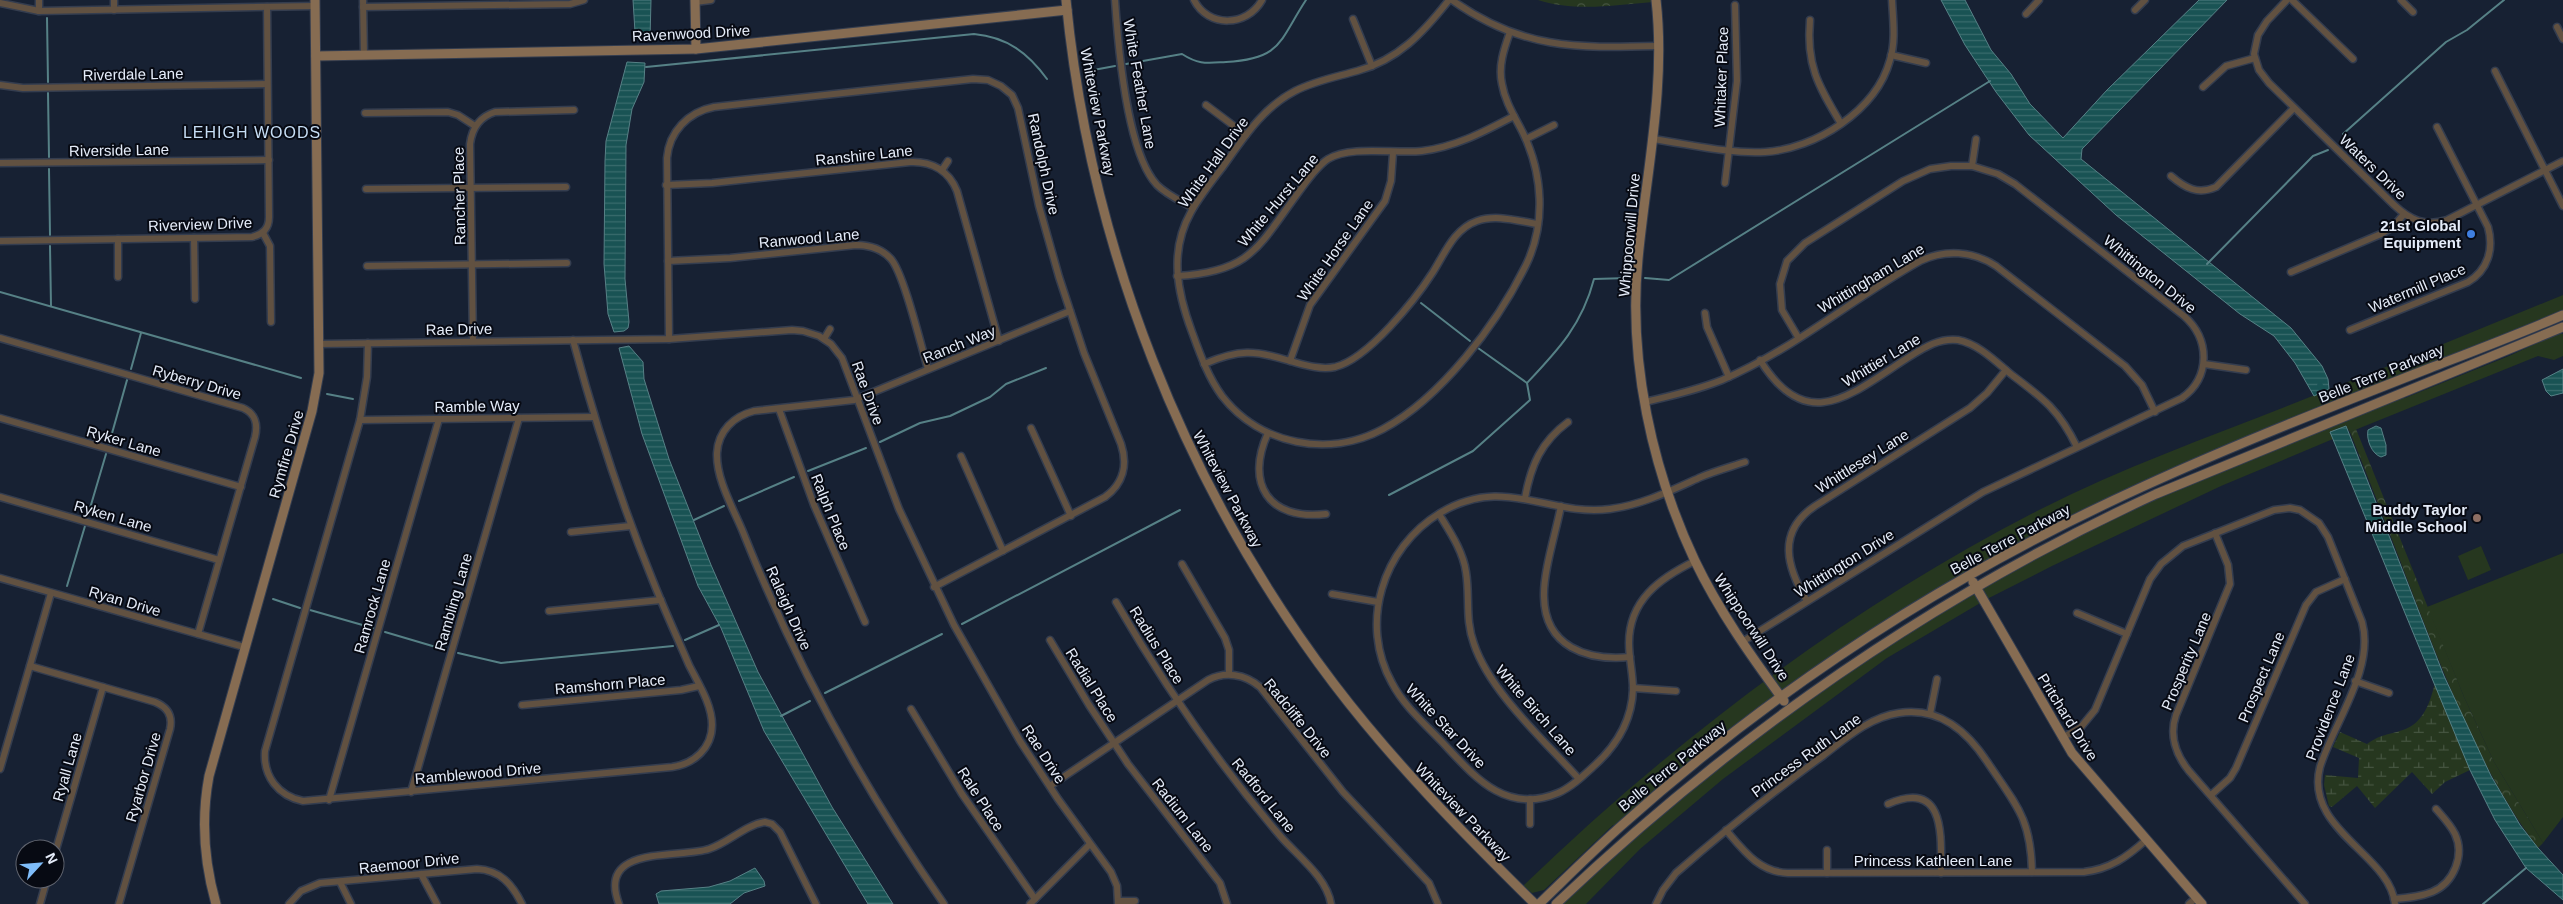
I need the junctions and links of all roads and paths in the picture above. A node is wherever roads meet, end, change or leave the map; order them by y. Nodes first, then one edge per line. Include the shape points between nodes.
1 (39, 0) edge
2 (114, 0) edge
3 (584, 0) edge
4 (711, 0) edge
5 (1066, 0) edge
6 (1115, 0) edge
7 (1194, 0) edge
8 (1262, 0) edge
9 (1450, 0) edge
10 (1656, 0) edge
11 (1892, 0) edge
12 (2039, 0) edge
13 (2145, 0) edge
14 (2287, 0) edge
15 (2292, 0) edge
16 (2401, 0) edge
17 (695, 1) edge
18 (515, 2) edge
19 (315, 3) edge
20 (439, 3) edge
21 (0, 4) edge
22 (363, 4) edge
23 (1735, 5) dead end
24 (267, 7) junction
25 (114, 10) junction
26 (1067, 10) junction
27 (2135, 10) dead end
28 (39, 11) junction
29 (2413, 12) dead end
30 (2026, 14) dead end
31 (1353, 18) dead end
32 (1810, 20) dead end
33 (2557, 27) dead end
34 (1510, 32) junction
35 (2563, 39) edge
36 (1659, 46) junction
37 (696, 50) junction
38 (364, 55) junction
39 (1891, 55) junction
40 (316, 56) junction
41 (2255, 58) junction
42 (2353, 59) dead end
43 (1926, 63) dead end
44 (1372, 66) junction
45 (2495, 71) dead end
46 (267, 84) junction
47 (0, 85) edge
48 (2203, 87) dead end
49 (1206, 105) dead end
50 (2294, 108) junction
51 (574, 110) dead end
52 (365, 113) dead end
53 (1514, 116) junction
54 (1840, 122) junction
55 (1554, 124) dead end
56 (475, 126) junction
57 (2437, 127) dead end
58 (1246, 135) junction
59 (1526, 139) junction
60 (1652, 139) junction
61 (1976, 139) dead end
62 (1730, 149) junction
63 (1392, 153) junction
64 (269, 160) junction
65 (948, 161) dead end
66 (2563, 161) edge
67 (0, 163) edge
68 (1972, 166) junction
69 (942, 170) junction
70 (2545, 170) junction
71 (2171, 176) dead end
72 (1725, 183) dead end
73 (666, 185) junction
74 (566, 186) dead end
75 (471, 188) junction
76 (366, 190) dead end
77 (2477, 205) junction
78 (2563, 206) edge
79 (1193, 208) junction
80 (2404, 214) junction
81 (1538, 224) junction
82 (262, 233) junction
83 (194, 238) junction
84 (118, 239) junction
85 (0, 241) edge
86 (668, 261) junction
87 (568, 263) dead end
88 (472, 264) junction
89 (367, 266) dead end
90 (2291, 272) dead end
91 (1177, 276) junction
92 (118, 277) dead end
93 (195, 299) dead end
94 (1070, 311) junction
95 (1705, 313) dead end
96 (2563, 315) edge
97 (271, 322) dead end
98 (2563, 327) edge
99 (830, 329) dead end
100 (2350, 330) dead end
101 (1798, 337) junction
102 (0, 338) edge
103 (669, 339) junction
104 (824, 339) junction
105 (573, 340) junction
106 (473, 341) junction
107 (999, 341) junction
108 (368, 343) junction
109 (320, 344) junction
110 (1760, 360) junction
111 (1290, 361) junction
112 (1204, 364) junction
113 (2204, 364) junction
114 (928, 369) junction
115 (2006, 370) junction
116 (2246, 370) dead end
117 (1729, 377) junction
118 (857, 399) junction
119 (1645, 402) junction
120 (779, 409) junction
121 (2154, 412) junction
122 (594, 417) junction
123 (0, 418) edge
124 (519, 418) junction
125 (439, 419) junction
126 (360, 420) junction
127 (1568, 422) dead end
128 (1031, 428) dead end
129 (1268, 432) junction
130 (2077, 447) junction
131 (961, 456) dead end
132 (1744, 462) dead end
133 (241, 487) junction
134 (1668, 492) junction
135 (0, 497) edge
136 (1525, 498) junction
137 (1562, 506) junction
138 (1326, 514) dead end
139 (1439, 514) junction
140 (1071, 516) junction
141 (631, 526) junction
142 (571, 532) dead end
143 (2215, 533) junction
144 (1003, 551) junction
145 (219, 560) junction
146 (1695, 561) junction
147 (1182, 564) dead end
148 (1970, 575) junction
149 (0, 578) edge
150 (2345, 579) junction
151 (1976, 586) junction
152 (934, 587) junction
153 (51, 593) junction
154 (1332, 594) dead end
155 (661, 600) junction
156 (1807, 601) junction
157 (1116, 602) dead end
158 (1378, 602) junction
159 (549, 611) dead end
160 (2077, 613) dead end
161 (866, 622) dead end
162 (198, 634) junction
163 (2127, 634) junction
164 (1050, 640) dead end
165 (1742, 642) junction
166 (244, 647) junction
167 (1630, 657) junction
168 (30, 666) junction
169 (1229, 674) junction
170 (1937, 678) dead end
171 (2355, 681) junction
172 (699, 686) junction
173 (103, 688) junction
174 (1632, 688) junction
175 (1676, 691) dead end
176 (2389, 693) dead end
177 (1781, 697) junction
178 (1177, 700) junction
179 (522, 705) dead end
180 (1788, 708) junction
181 (911, 709) dead end
182 (1930, 714) junction
183 (2062, 738) junction
184 (1114, 743) junction
185 (0, 769) edge
186 (1579, 779) junction
187 (1050, 786) junction
188 (411, 792) junction
189 (2211, 795) junction
190 (1530, 799) junction
191 (329, 800) junction
192 (1888, 804) dead end
193 (2436, 809) dead end
194 (1530, 824) dead end
195 (1726, 830) junction
196 (59, 839) edge
197 (2146, 840) junction
198 (1090, 844) junction
199 (1827, 850) dead end
200 (2032, 872) junction
201 (1827, 873) junction
202 (1941, 873) junction
203 (421, 874) junction
204 (340, 882) junction
205 (45, 889) edge
206 (1135, 901) dead end
207 (1033, 902) edge
208 (1119, 902) edge
209 (2196, 902) edge
210 (2394, 902) edge
211 (40, 904) edge
212 (119, 904) edge
213 (216, 904) edge
214 (289, 904) edge
215 (351, 904) edge
216 (437, 904) edge
217 (522, 904) edge
218 (619, 904) edge
219 (816, 904) edge
220 (944, 904) edge
221 (1227, 904) edge
222 (1331, 904) edge
223 (1438, 904) edge
224 (1535, 904) edge
225 (1539, 904) edge
226 (1556, 904) edge
227 (1656, 904) edge
228 (2305, 904) edge

1 - 28 street
2 - 25 street
3 - 18 street via 570,4
4 - 17 street
5 - 26 street, Whiteview Parkway
6 - 79 street, White Feather Lane via 1120,57 1140,157 1158,186
7 - 8 street via 1208,16 1230,21 1250,14
9 - 34 street
9 - 44 street, White Hall Drive via 1410,43 1394,56
10 - 36 street, Whippoorwill Drive
11 - 39 street via 1894,32
12 - 30 street
13 - 27 street
14 - 41 street via 2260,31
15 - 42 street
16 - 29 street
17 - 37 street
18 - 20 street
19 - 24 street
19 - 40 street, Rymfire Drive
20 - 22 street
21 - 28 street
22 - 38 street
23 - 62 street, Whitaker Place via 1737,81
24 - 25 street
24 - 46 street, Riverview Drive
25 - 28 street
26 - 37 street, Ravenwood Drive
26 - 224 street, Whiteview Parkway via 1087,138 1119,265 1164,390 1224,514 1285,615 1363,721 1426,794
31 - 44 street
32 - 54 street via 1809,51 1814,76
33 - 35 street
34 - 36 street via 1575,47
34 - 53 street, White Hall Drive via 1502,55 1501,74 1503,90
36 - 60 street, Whippoorwill Drive
37 - 38 street, Ravenwood Drive
38 - 40 street, Ravenwood Drive
39 - 43 street
39 - 54 street via 1871,96
40 - 109 street, Rymfire Drive
41 - 48 street via 2226,66
41 - 50 street, Waters Drive via 2263,77
44 - 58 street, White Hall Drive via 1294,91 1266,112
45 - 70 street
46 - 47 street, Riverdale Lane via 23,88
46 - 64 street, Riverview Drive
49 - 58 street
50 - 71 street via 2216,187 2194,190
50 - 80 street, Waters Drive
51 - 56 street, Rancher Place via 495,112 483,117
52 - 56 street via 448,112
53 - 59 street, White Hall Drive
53 - 63 street, White Hurst Lane via 1454,143 1422,151
54 - 62 street via 1810,141 1787,149 1763,152
55 - 59 street
56 - 75 street, Rancher Place via 470,144
57 - 77 street, Watermill Place
58 - 79 street, White Hall Drive
59 - 81 street, White Hall Drive via 1538,182
60 - 62 street
60 - 119 street, Whippoorwill Drive via 1637,272 1638,344
61 - 68 street
62 - 72 street, Whitaker Place
63 - 91 street, White Hurst Lane via 1348,152 1331,157 1312,175 1250,254 1218,272
63 - 111 street, White Horse Lane via 1391,181 1385,201 1310,305
64 - 67 street, Riverside Lane
64 - 82 street, Riverview Drive via 269,221
65 - 69 street
66 - 70 street, Waters Drive
68 - 101 street, Whittington Drive via 1946,166 1913,175 1798,248 1785,266 1779,289 1782,310
68 - 113 street, Whittington Drive via 1998,174 2015,184 2184,316 2199,335 2204,348
69 - 73 street, Ranshire Lane via 931,164 914,162
69 - 107 street via 957,191
70 - 77 street, Waters Drive
70 - 78 street
73 - 86 street, Randolph Drive
73 - 94 street, Randolph Drive via 666,158 671,140 685,121 706,109 973,79 988,80 1008,92 1018,108 1039,206
74 - 75 street
75 - 76 street
75 - 88 street, Rancher Place
77 - 80 street, Waters Drive via 2438,222 2418,222
77 - 100 street, Watermill Place via 2491,241 2487,261 2478,274 2465,283
79 - 91 street, White Hall Drive via 1181,237
80 - 90 street via 2382,234
81 - 111 street via 1494,218 1468,226 1456,235 1428,280 1405,308 1355,356 1340,365 1325,368
81 - 129 street, White Hall Drive via 1525,267 1487,328 1454,369 1401,418 1367,436 1338,443 1296,442
82 - 83 street, Riverview Drive via 252,237
82 - 97 street via 270,249
83 - 84 street, Riverview Drive
83 - 93 street
84 - 85 street, Riverview Drive
84 - 92 street
86 - 103 street, Randolph Drive
86 - 114 street, Ranwood Lane via 856,245 873,247 891,259 899,272
87 - 88 street
88 - 89 street
88 - 106 street, Rancher Place
91 - 112 street, White Hall Drive via 1180,300
94 - 107 street, Ranch Way
94 - 140 street, Randolph Drive via 1125,459 1121,479 1112,492
95 - 117 street via 1707,327
96 - 148 street, Belle Terre Parkway via 2151,483 2054,529
98 - 151 street, Belle Terre Parkway via 2156,494
99 - 104 street
101 - 110 street, Whittingham Lane
101 - 121 street, Whittingham Lane via 1920,261 1941,254 1967,254 1982,258 2000,269 2125,366 2142,385
102 - 133 street, Ryberry Drive via 248,410 256,420 257,429
103 - 104 street, Rae Drive via 792,330
103 - 105 street, Rae Drive
104 - 118 street, Rae Drive via 842,358
105 - 106 street, Rae Drive
105 - 122 street, Ramblewood Drive
106 - 108 street, Rae Drive
107 - 114 street, Ranch Way
108 - 109 street, Rae Drive
108 - 126 street, Ramblewood Drive
109 - 166 street, Rymfire Drive via 312,411
110 - 115 street, Whittier Lane via 1782,389 1793,397 1814,403 1843,398 1942,340 1971,344
110 - 117 street, Whittingham Lane
111 - 112 street via 1262,352 1245,351
112 - 129 street, White Hall Drive via 1227,401 1247,420
113 - 116 street
113 - 121 street, Whittington Drive via 2188,393
114 - 118 street, Ranch Way
115 - 130 street, Whittier Lane via 2055,410
115 - 156 street, Whittlesey Lane via 1970,408 1801,518 1792,535 1788,559 1792,576
117 - 119 street, Whittingham Lane via 1691,391
118 - 120 street, Raleigh Drive
118 - 152 street, Rae Drive via 899,509
119 - 134 street, Whippoorwill Drive
120 - 161 street, Ralph Place via 817,513
120 - 220 street, Raleigh Drive via 746,414 726,428 717,450 720,472 768,592 812,686 877,802
121 - 130 street, Whittington Drive
122 - 124 street, Ramble Way
122 - 141 street, Ramblewood Drive
123 - 133 street, Ryker Lane
124 - 125 street, Ramble Way
124 - 188 street, Rambling Lane
125 - 126 street, Ramble Way
125 - 191 street, Ramrock Lane
126 - 191 street, Ramblewood Drive via 264,754 269,777 283,793 303,801
127 - 136 street via 1540,450 1530,472
128 - 140 street
129 - 138 street via 1258,464 1266,494 1292,514
130 - 156 street, Whittington Drive via 1968,500
131 - 144 street
132 - 134 street, White Star Drive
133 - 145 street, Ryberry Drive
134 - 137 street, White Star Drive via 1608,509
134 - 146 street, Whippoorwill Drive
135 - 145 street, Ryken Lane
136 - 137 street, White Star Drive
136 - 139 street, White Star Drive via 1494,496 1458,504
137 - 167 street via 1544,589 1549,620 1560,637 1579,652 1598,658
139 - 158 street, White Star Drive via 1404,545 1387,574
139 - 186 street, White Birch Lane via 1465,565 1469,628 1483,666 1504,695
140 - 144 street, Randolph Drive
141 - 142 street
141 - 155 street, Ramblewood Drive
143 - 150 street, Providence Lane via 2274,510 2300,510 2312,516 2322,527
143 - 163 street, Providence Lane via 2179,548 2160,564 2150,579
143 - 189 street, Prosperity Lane via 2229,569 2228,589 2173,729 2181,761
144 - 152 street, Randolph Drive
145 - 162 street, Ryberry Drive
146 - 165 street, Whippoorwill Drive
146 - 167 street, White Star Drive via 1663,578 1643,598 1632,625
147 - 169 street via 1225,638
148 - 151 street, Pritchard Drive
148 - 177 street, Belle Terre Parkway via 1905,613
149 - 153 street, Ryan Drive
150 - 171 street, Providence Lane via 2365,636 2363,662
150 - 189 street, Prospect Lane via 2316,592 2306,605 2236,768
151 - 180 street, Belle Terre Parkway
151 - 183 street, Pritchard Drive
152 - 187 street, Rae Drive via 982,677
153 - 162 street, Ryan Drive
153 - 168 street
154 - 158 street
155 - 159 street
155 - 172 street, Ramblewood Drive
156 - 165 street, Whittington Drive
157 - 178 street, Radius Place
158 - 190 street, White Star Drive via 1380,654 1402,699 1482,783 1504,794
160 - 163 street
162 - 166 street, Ryan Drive
163 - 183 street, Providence Lane via 2093,714 2081,727
164 - 184 street, Radial Place
165 - 177 street, Whippoorwill Drive
166 - 213 street, Rymfire Drive via 212,759 206,795 205,847
167 - 174 street, White Star Drive
168 - 173 street, Ryarbor Drive
168 - 185 street
169 - 178 street via 1210,679
169 - 223 street, Radcliffe Drive via 1247,678 1260,687 1337,785 1429,883
170 - 182 street
171 - 176 street
171 - 210 street, Providence Lane via 2322,759 2318,789 2327,814 2385,880
172 - 179 street, Ramshorn Place
172 - 188 street, Ramblewood Drive via 710,710 712,731 702,752 684,764
173 - 196 street, Ryall Lane
173 - 212 street, Ryarbor Drive via 159,704 167,710 171,720
174 - 175 street
174 - 186 street, White Star Drive via 1629,712 1619,736 1607,753
177 - 180 street, Whippoorwill Drive
177 - 225 street, Belle Terre Parkway via 1621,826
178 - 184 street
178 - 222 street, Radford Lane via 1242,789 1323,884
180 - 226 street, Belle Terre Parkway via 1672,799
181 - 207 street, Rale Place
182 - 195 street, Princess Ruth Lane via 1899,713 1870,723
182 - 200 street, Princess Ruth Lane via 1948,720 1970,737 2015,803 2028,830
183 - 197 street, Pritchard Drive via 2076,760
184 - 187 street
184 - 221 street, Radium Lane via 1163,812 1220,883
186 - 190 street, White Star Drive via 1557,793
187 - 198 street, Rae Drive
188 - 191 street, Ramblewood Drive
189 - 228 street, Prosperity Lane
190 - 194 street
192 - 202 street via 1902,798 1913,798 1934,810 1940,826
193 - 210 street via 2458,841 2455,870 2447,882 2433,892
195 - 201 street, Princess Kathleen Lane via 1750,858 1769,870
195 - 227 street, Princess Ruth Lane via 1672,877
197 - 200 street, Princess Kathleen Lane via 2125,857 2099,870
197 - 209 street, Pritchard Drive
198 - 207 street
198 - 208 street, Rae Drive via 1111,872
199 - 201 street
200 - 202 street, Princess Kathleen Lane
201 - 202 street, Princess Kathleen Lane
203 - 204 street, Raemoor Drive
203 - 216 street
203 - 217 street, Raemoor Drive via 477,869 490,871 509,882
204 - 214 street, Raemoor Drive via 310,886
204 - 215 street
205 - 211 street
206 - 208 street
218 - 219 street via 615,891 617,878 632,861 704,851 765,822 780,832

